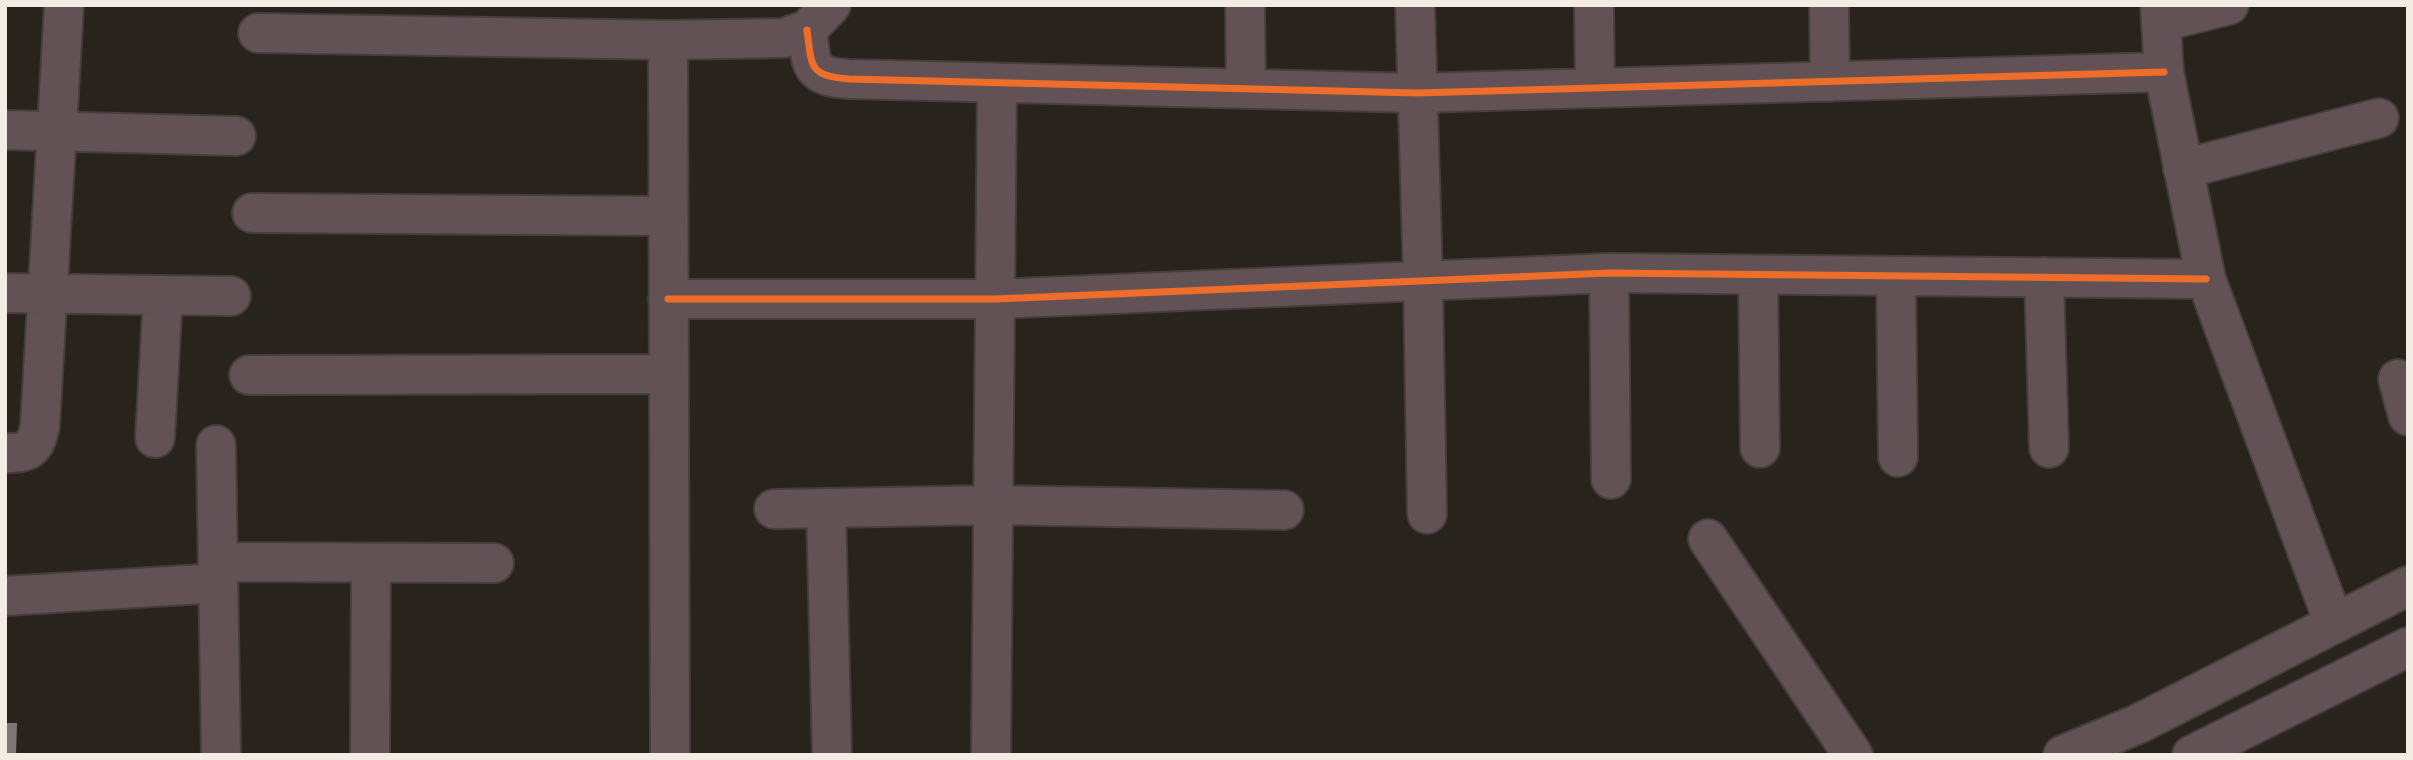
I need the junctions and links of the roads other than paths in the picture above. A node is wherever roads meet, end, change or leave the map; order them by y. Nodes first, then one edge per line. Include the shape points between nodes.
1 (64, 5) edge
2 (1245, 5) edge
3 (1415, 5) edge
4 (1594, 5) edge
5 (1829, 5) edge
6 (2229, 5) edge
7 (2161, 14) edge
8 (819, 18) edge
9 (258, 33) dead end
10 (668, 40) junction
11 (2164, 72) junction
12 (1830, 82) junction
13 (997, 83) junction
14 (1595, 88) junction
15 (1246, 89) junction
16 (1417, 93) junction
17 (2379, 118) dead end
18 (5, 130) edge
19 (57, 131) junction
20 (236, 136) dead end
21 (2183, 169) junction
22 (252, 213) dead end
23 (668, 216) junction
24 (1609, 273) junction
25 (1758, 275) junction
26 (1896, 276) junction
27 (2044, 277) junction
28 (2206, 279) junction
29 (1423, 280) junction
30 (5, 293) edge
31 (47, 293) junction
32 (163, 295) junction
33 (231, 296) dead end
34 (668, 299) junction
35 (995, 299) junction
36 (669, 374) junction
37 (249, 375) dead end
38 (2398, 379) dead end
39 (2408, 416) edge
40 (155, 438) dead end
41 (216, 445) dead end
42 (1760, 449) dead end
43 (2049, 449) dead end
44 (5, 453) edge
45 (1898, 457) dead end
46 (1611, 479) dead end
47 (993, 505) junction
48 (826, 508) junction
49 (774, 509) dead end
50 (1284, 510) dead end
51 (1427, 514) dead end
52 (1708, 539) dead end
53 (371, 563) junction
54 (494, 563) dead end
55 (218, 573) junction
56 (2408, 586) edge
57 (5, 596) edge
58 (2334, 623) junction
59 (2408, 647) edge
60 (221, 755) edge
61 (370, 755) edge
62 (670, 755) edge
63 (832, 755) edge
64 (991, 755) edge
65 (1853, 755) edge
66 (2063, 755) edge
67 (2192, 755) edge

1 - 19 street
2 - 15 street
3 - 16 street
4 - 14 street
5 - 12 street
6 - 7 street
7 - 11 street
8 - 10 street via 783,38
8 - 13 street via 812,65 831,78
9 - 10 street
10 - 23 street
11 - 12 street
11 - 21 street
12 - 14 street
13 - 15 street
13 - 35 street
14 - 16 street
15 - 16 street
16 - 29 street
17 - 21 street
18 - 19 street
19 - 20 street
19 - 31 street
21 - 28 street
22 - 23 street
23 - 34 street
24 - 25 street
24 - 29 street
24 - 46 street
25 - 26 street
25 - 42 street
26 - 27 street
26 - 45 street
27 - 28 street
27 - 43 street
28 - 58 street
29 - 35 street
29 - 51 street
30 - 31 street
31 - 32 street
31 - 44 street via 37,443 27,451
32 - 33 street
32 - 40 street
34 - 35 street
34 - 36 street
35 - 47 street
36 - 37 street
36 - 62 street
38 - 39 street
41 - 55 street
47 - 48 street
47 - 50 street
47 - 64 street
48 - 49 street
48 - 63 street
52 - 65 street
53 - 54 street
53 - 55 street
53 - 61 street
55 - 57 street
55 - 60 street
56 - 58 street
58 - 66 street via 2138,724
59 - 67 street

